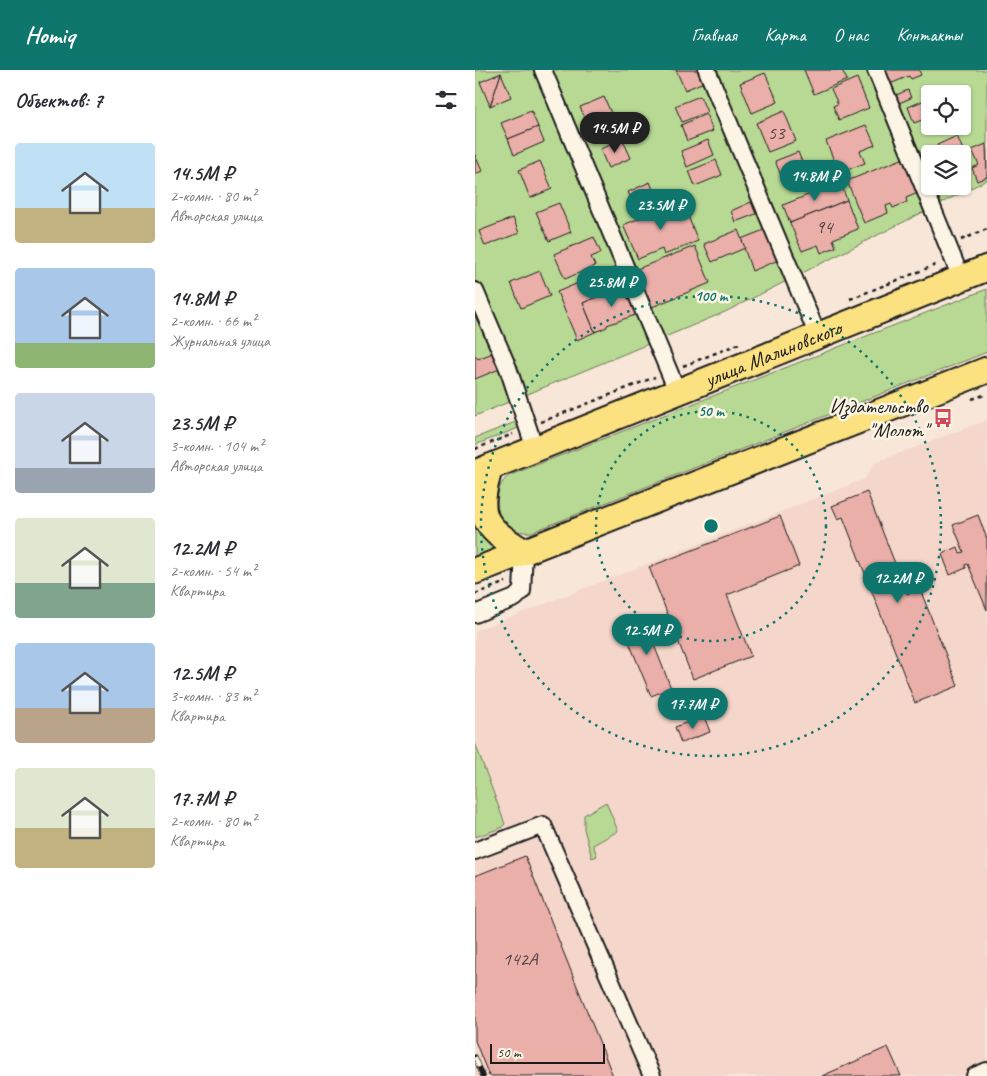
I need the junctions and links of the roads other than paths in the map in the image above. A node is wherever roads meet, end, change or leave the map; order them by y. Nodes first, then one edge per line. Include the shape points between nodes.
1 (543, 70) edge
2 (707, 70) edge
3 (875, 70) edge
4 (954, 261) junction
5 (987, 268) edge
6 (475, 291) edge
7 (818, 336) junction
8 (987, 370) edge
9 (674, 382) junction
10 (532, 438) junction
11 (480, 463) edge
12 (523, 564) junction
13 (475, 571) edge
14 (475, 614) edge
15 (475, 851) edge
16 (987, 1071) edge
17 (652, 1076) edge
18 (975, 1076) edge

1 - 9 street
2 - 7 street
3 - 4 street
4 - 5 highway, улица Малиновского
4 - 7 highway, улица Малиновского
6 - 10 street via 508,368
7 - 9 highway, улица Малиновского
8 - 12 highway
9 - 10 highway, улица Малиновского
10 - 11 highway, улица Малиновского
11 - 12 highway via 484,516
12 - 13 highway
12 - 14 street via 522,591 515,598
15 - 17 street via 543,824
16 - 18 street

